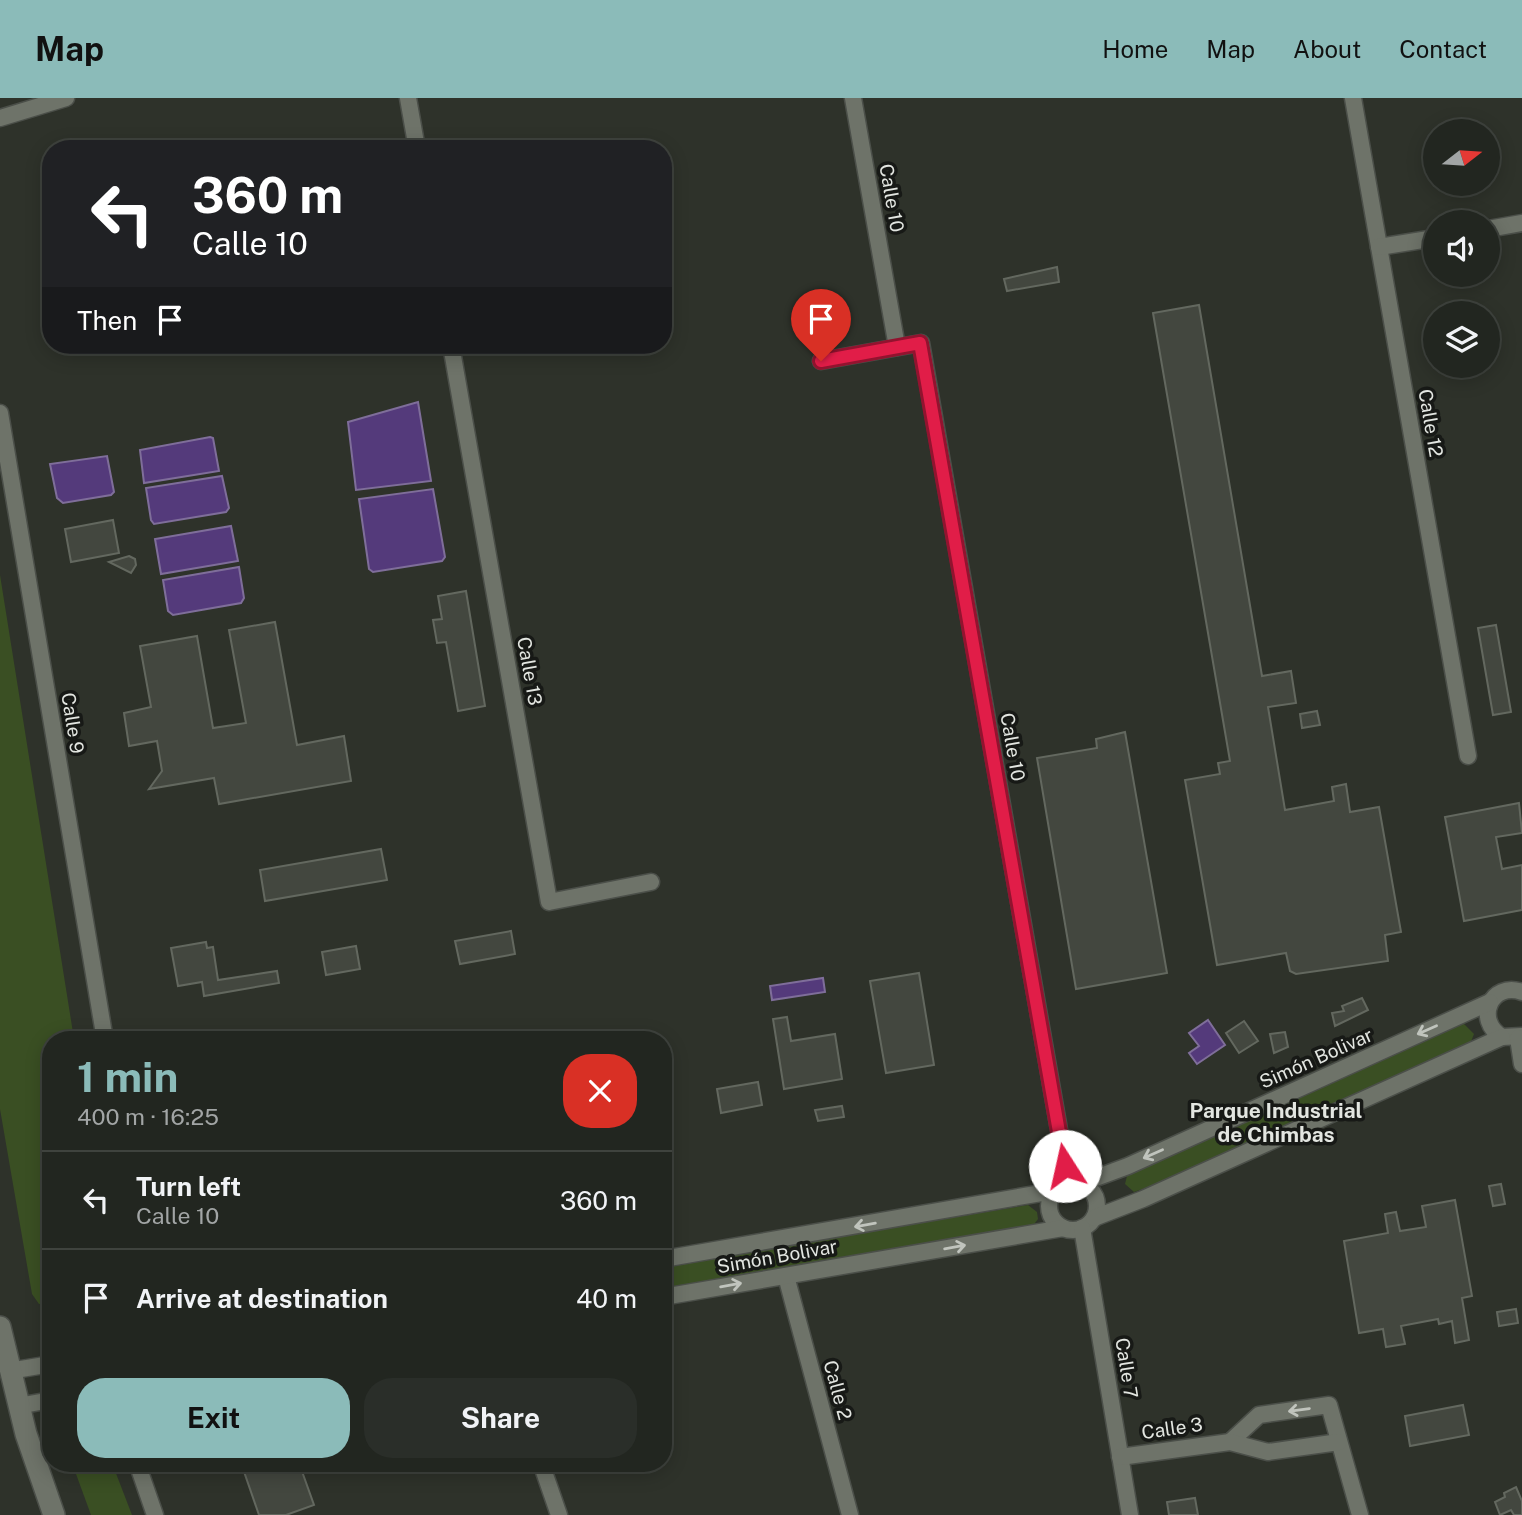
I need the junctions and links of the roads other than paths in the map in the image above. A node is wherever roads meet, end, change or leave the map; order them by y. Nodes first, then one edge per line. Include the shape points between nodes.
1 (66, 98) edge
2 (408, 98) edge
3 (853, 98) edge
4 (1353, 98) edge
5 (0, 118) edge
6 (415, 140) edge
7 (1522, 223) edge
8 (1500, 227) edge
9 (1423, 240) edge
10 (1379, 247) junction
11 (897, 347) junction
12 (453, 354) edge
13 (821, 361) dead end
14 (0, 413) edge
15 (1468, 756) dead end
16 (651, 883) dead end
17 (1520, 990) edge
18 (1490, 1002) junction
19 (103, 1031) edge
20 (1514, 1037) edge
21 (1522, 1064) edge
22 (1075, 1182) junction
23 (1053, 1191) junction
24 (1088, 1223) junction
25 (1063, 1228) junction
26 (672, 1257) edge
27 (786, 1276) junction
28 (672, 1295) edge
29 (0, 1327) edge
30 (42, 1366) edge
31 (9, 1371) junction
32 (42, 1402) edge
33 (18, 1406) junction
34 (1230, 1442) junction
35 (1339, 1442) junction
36 (1121, 1457) junction
37 (140, 1472) edge
38 (544, 1472) edge
39 (54, 1515) edge
40 (155, 1515) edge
41 (559, 1515) edge
42 (850, 1515) edge
43 (1130, 1515) edge
44 (1360, 1515) edge

1 - 5 street
2 - 6 street
3 - 11 street, Calle 10
4 - 10 street, Calle 12
7 - 8 street
9 - 10 street
10 - 15 street, Calle 12
11 - 13 street, Calle 10
11 - 22 street, Calle 10 via 920,343
12 - 16 street, Calle 13 via 549,902
14 - 19 street, Calle 9
17 - 18 street, Simón Bolivar via 1498,993
18 - 20 street via 1488,1022
18 -> 22 street, Simón Bolivar via 1128,1166
20 - 21 street
20 - 24 street
22 - 23 street
22 - 24 street via 1089,1187 1097,1201
23 - 25 street via 1051,1216
23 -> 26 street, Simón Bolivar
24 - 25 street
24 - 36 street, Calle 7
27 -> 25 street, Simón Bolivar
28 -> 27 street, Simón Bolivar
27 - 42 street, Calle 2
29 - 31 street
30 - 31 street
31 - 33 street
32 - 33 street
33 - 39 street
34 - 35 street, Calle 3 via 1268,1452
35 -> 34 street, Calle 3 via 1329,1405 1259,1415
34 - 36 street, Calle 3
35 - 44 street, Calle 3
36 - 43 street, Calle 7
37 - 40 street
38 - 41 street

